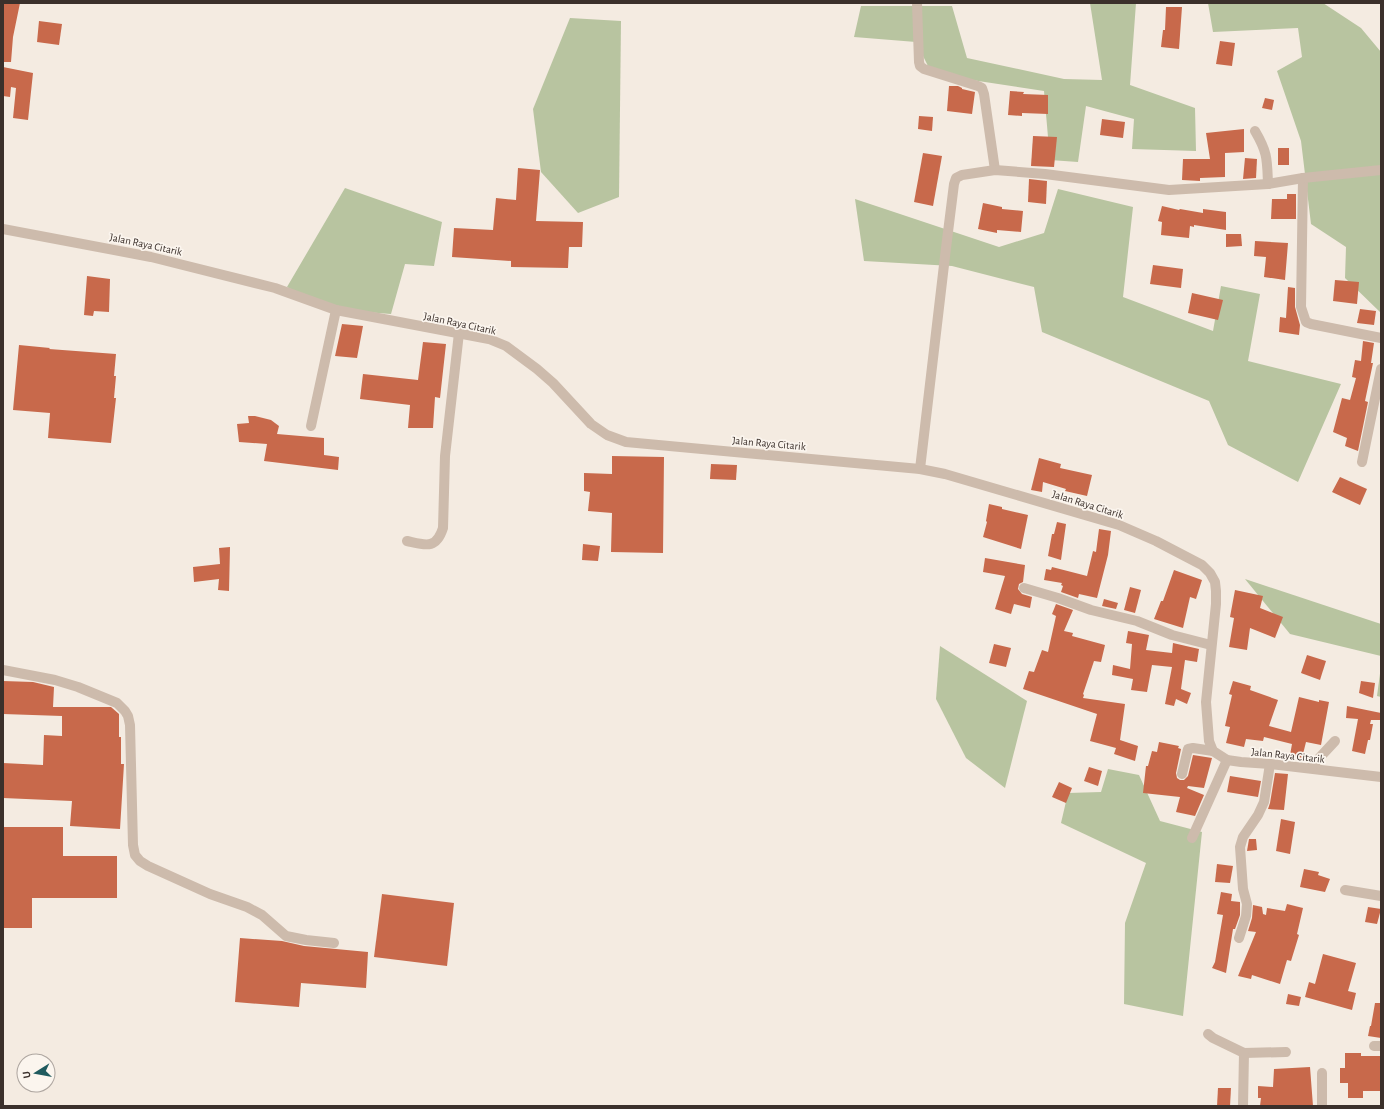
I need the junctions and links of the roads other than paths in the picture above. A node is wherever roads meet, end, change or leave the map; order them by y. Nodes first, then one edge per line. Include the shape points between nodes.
1 (917, 3) edge
2 (1255, 131) dead end
3 (995, 170) junction
4 (1381, 170) edge
5 (1303, 178) junction
6 (1268, 184) junction
7 (3, 229) edge
8 (336, 310) junction
9 (459, 333) junction
10 (1381, 338) edge
11 (1381, 369) edge
12 (311, 426) dead end
13 (1362, 462) dead end
14 (920, 469) junction
15 (406, 541) dead end
16 (1024, 588) dead end
17 (1211, 645) junction
18 (3, 670) edge
19 (1335, 740) dead end
20 (1213, 751) junction
21 (1228, 760) junction
22 (1270, 764) junction
23 (1310, 768) junction
24 (1182, 774) dead end
25 (1381, 777) edge
26 (1192, 838) dead end
27 (1345, 890) dead end
28 (1381, 896) edge
29 (1239, 938) dead end
30 (334, 943) dead end
31 (1208, 1034) dead end
32 (1286, 1052) dead end
33 (1244, 1053) junction
34 (1322, 1073) dead end
35 (1243, 1106) edge
36 (1322, 1106) edge

1 - 3 street via 920,66 982,88
2 - 6 street via 1266,153
3 - 6 street via 1169,190
3 - 14 street via 962,174 956,178 954,184
4 - 5 street
5 - 6 street
5 - 10 street via 1302,307 1306,322
7 - 8 street, Jalan Raya Citarik via 151,257 275,288
8 - 9 street, Jalan Raya Citarik
8 - 12 street
9 - 14 street, Jalan Raya Citarik via 489,339 506,346 553,383 591,424 607,435 626,442
9 - 15 street via 445,456 443,528 440,535 427,546
11 - 13 street
14 - 17 street, Jalan Raya Citarik via 1119,525 1202,565 1210,573 1216,590
16 - 17 street
17 - 20 street, Jalan Raya Citarik via 1206,702 1209,741
18 - 30 street via 78,687 117,703 125,711 130,725 133,845 140,860 158,872 247,907 262,915 286,936
19 - 23 street
20 - 21 street, Jalan Raya Citarik
20 - 24 street via 1188,749
21 - 22 street, Jalan Raya Citarik
21 - 26 street
22 - 23 street, Jalan Raya Citarik
22 - 29 street via 1264,802 1243,837 1240,847 1243,889 1247,904
23 - 25 street, Jalan Raya Citarik
27 - 28 street
31 - 33 street
32 - 33 street
33 - 35 street
34 - 36 street

